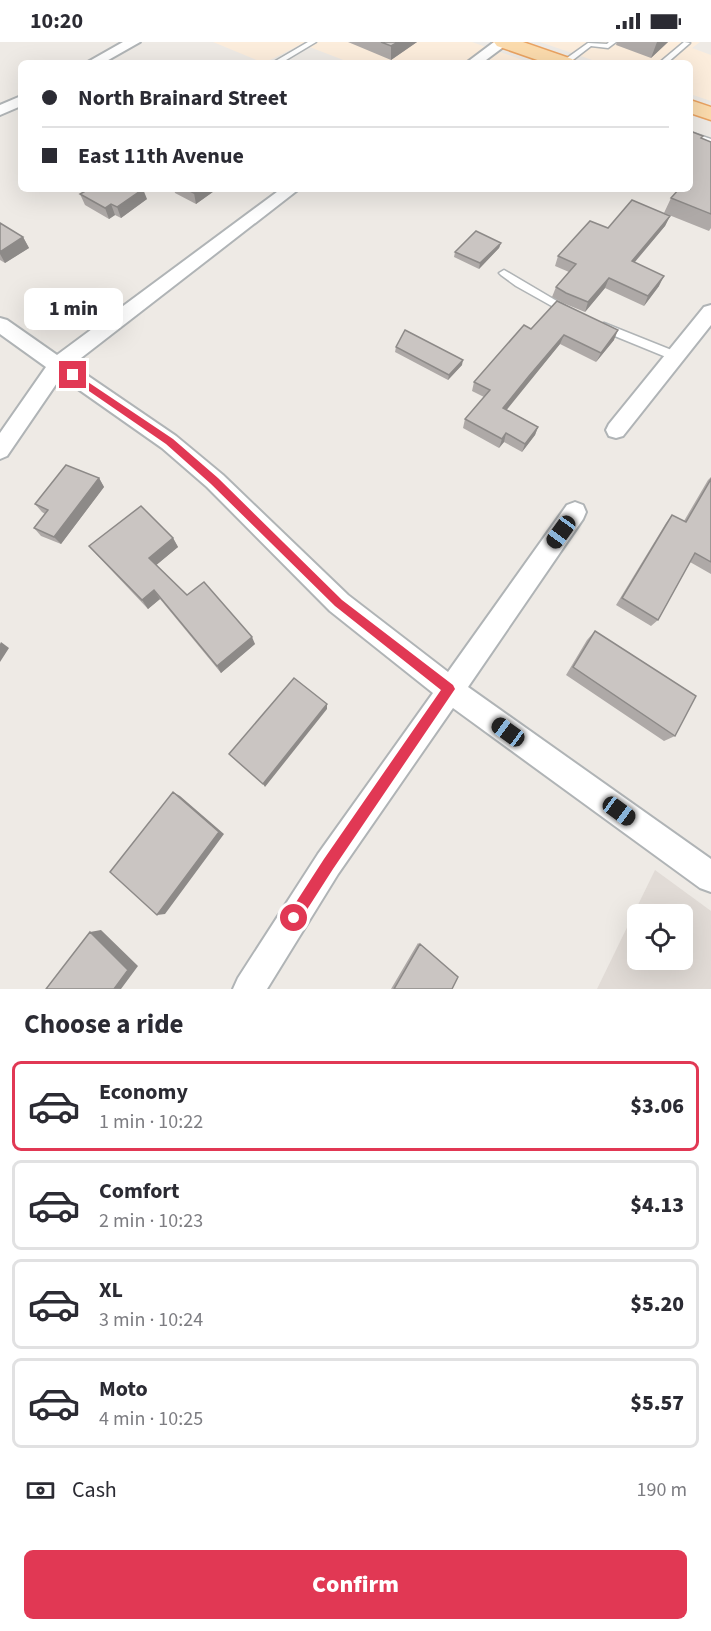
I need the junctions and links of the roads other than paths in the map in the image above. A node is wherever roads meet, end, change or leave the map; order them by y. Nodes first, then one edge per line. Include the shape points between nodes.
1 (133, 42) edge
2 (313, 42) edge
3 (504, 42) edge
4 (613, 42) edge
5 (685, 43) edge
6 (99, 60) edge
7 (281, 60) edge
8 (477, 60) edge
9 (555, 60) edge
10 (568, 60) edge
11 (666, 60) edge
12 (18, 102) edge
13 (693, 107) edge
14 (0, 111) edge
15 (711, 114) edge
16 (693, 129) edge
17 (693, 135) edge
18 (711, 136) edge
19 (711, 141) edge
20 (287, 192) edge
21 (504, 273) dead end
22 (711, 312) edge
23 (580, 316) edge
24 (590, 321) edge
25 (0, 325) edge
26 (675, 356) junction
27 (59, 364) junction
28 (616, 430) dead end
29 (0, 450) edge
30 (575, 512) dead end
31 (449, 689) junction
32 (711, 877) edge
33 (249, 989) edge

1 - 6 street
2 - 7 lane
3 - 8 street
3 - 9 main road
4 - 10 lane via 608,46 590,44
5 - 11 lane
12 - 14 street
13 - 15 main road
16 - 18 lane
17 - 19 lane
20 - 27 street
21 - 23 lane via 519,285
22 - 26 street
24 - 26 lane
25 - 27 street
26 - 28 street
27 - 29 street
27 - 31 street via 169,442 215,481 339,603
30 - 31 street
31 - 32 street
31 - 33 street via 328,864

